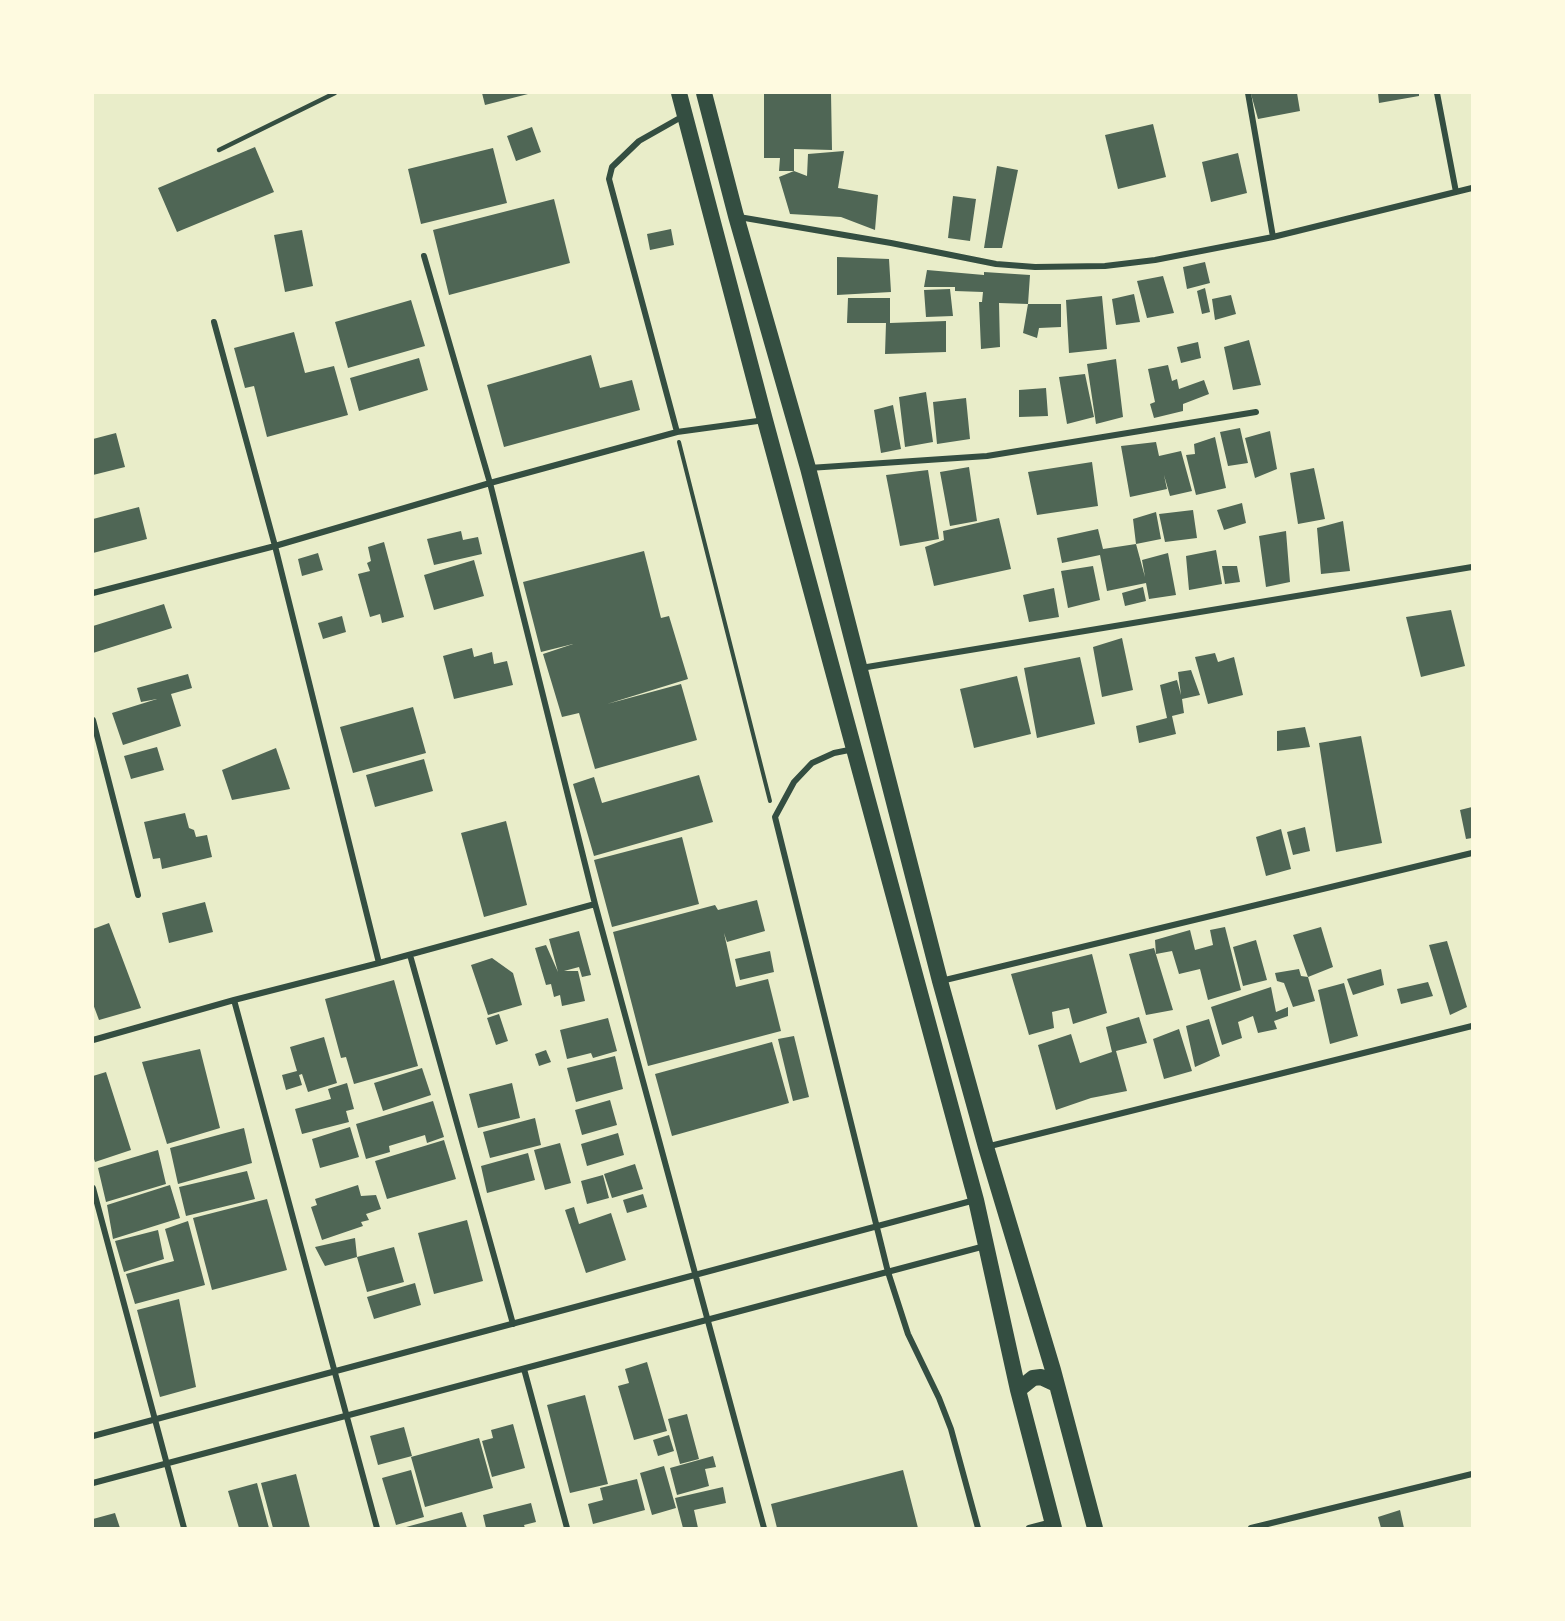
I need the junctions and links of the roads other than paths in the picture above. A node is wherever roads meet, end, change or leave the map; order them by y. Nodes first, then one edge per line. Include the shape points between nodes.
1 (335, 93) edge
2 (679, 93) edge
3 (704, 93) edge
4 (1248, 93) edge
5 (1437, 93) edge
6 (685, 115) junction
7 (219, 150) dead end
8 (1472, 188) edge
9 (1456, 192) junction
10 (736, 216) junction
11 (1274, 237) junction
12 (424, 256) dead end
13 (214, 322) dead end
14 (1256, 412) dead end
15 (765, 420) junction
16 (676, 432) junction
17 (808, 468) junction
18 (490, 483) junction
19 (275, 546) junction
20 (1472, 567) edge
21 (93, 593) edge
22 (860, 668) junction
23 (93, 720) edge
24 (854, 749) junction
25 (1472, 853) edge
26 (138, 895) dead end
27 (595, 904) junction
28 (410, 955) junction
29 (379, 963) junction
30 (940, 981) junction
31 (234, 1000) junction
32 (1472, 1026) edge
33 (93, 1040) edge
34 (986, 1147) junction
35 (93, 1188) edge
36 (976, 1200) junction
37 (876, 1227) junction
38 (986, 1246) junction
39 (888, 1272) junction
40 (695, 1275) junction
41 (707, 1320) junction
42 (513, 1324) junction
43 (524, 1369) junction
44 (334, 1372) junction
45 (1056, 1384) junction
46 (1018, 1390) junction
47 (346, 1416) junction
48 (155, 1420) junction
49 (93, 1436) edge
50 (166, 1464) junction
51 (1472, 1474) edge
52 (93, 1483) edge
53 (1053, 1525) edge
54 (184, 1528) edge
55 (377, 1528) edge
56 (567, 1528) edge
57 (764, 1528) edge
58 (978, 1528) edge
59 (1029, 1528) edge
60 (1095, 1528) edge
61 (1251, 1528) edge

1 - 7 lane
2 - 6 highway
3 - 10 highway
4 - 11 street
5 - 9 street
6 - 15 highway
6 - 16 street via 639,141 612,167 609,179
8 - 9 street
9 - 11 street
10 - 11 street via 996,264 1035,267 1105,266 1155,260
10 - 17 highway
12 - 18 street
13 - 19 street
14 - 17 street via 987,456
15 - 16 street
15 - 24 highway
16 - 18 street
17 - 22 highway
18 - 19 street
18 - 27 street
19 - 21 street
19 - 29 street
20 - 22 street
22 - 30 highway
23 - 26 street
24 - 36 highway
24 - 37 street via 812,763 794,782 775,817
25 - 30 street
27 - 28 street
27 - 40 street
28 - 29 street
28 - 42 street
29 - 31 street
30 - 34 highway
31 - 33 street
31 - 44 street
32 - 34 street
34 - 45 highway
35 - 48 street
36 - 37 street
36 - 38 highway
37 - 39 street
37 - 40 street
38 - 39 street
38 - 46 highway
39 - 41 street
39 - 58 street via 908,1334 951,1429
40 - 41 street
40 - 42 street
41 - 43 street
41 - 57 street
42 - 44 street
43 - 47 street
43 - 56 street
44 - 47 street
44 - 48 street
45 - 46 highway via 1033,1378
45 - 60 highway
46 - 53 highway
47 - 50 street
47 - 55 street
48 - 49 street
48 - 50 street
50 - 52 street
50 - 54 street
51 - 61 street
53 - 59 street

